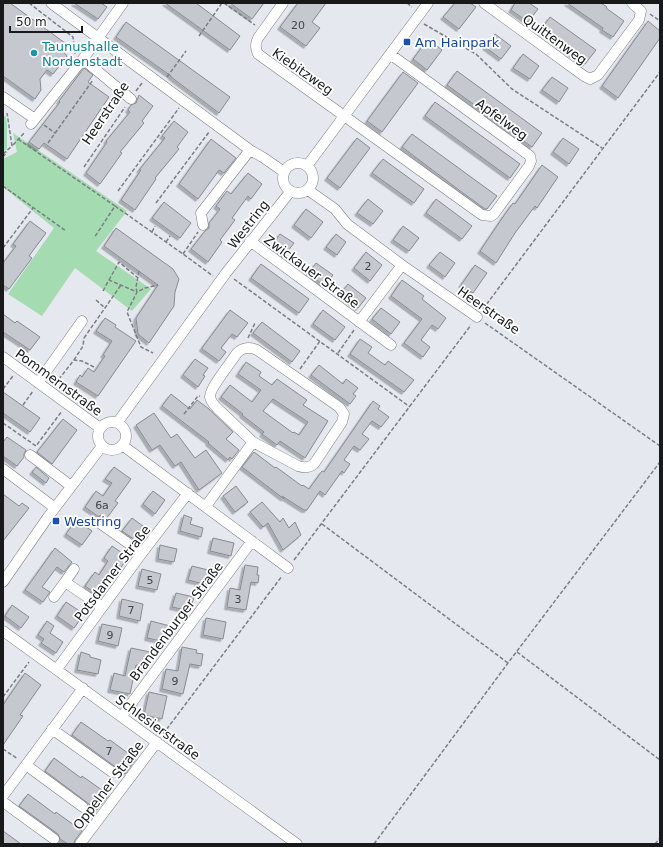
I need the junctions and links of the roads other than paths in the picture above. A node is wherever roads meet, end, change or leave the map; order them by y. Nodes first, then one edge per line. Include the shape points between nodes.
1 (51, 3) edge
2 (122, 3) edge
3 (283, 3) edge
4 (428, 3) edge
5 (484, 3) edge
6 (632, 3) edge
7 (97, 37) junction
8 (390, 54) junction
9 (79, 56) junction
10 (3, 97) edge
11 (131, 99) road end
12 (344, 116) junction
13 (250, 150) junction
14 (307, 166) junction
15 (284, 172) junction
16 (308, 190) junction
17 (290, 192) junction
18 (203, 225) road end
19 (250, 241) junction
20 (402, 265) junction
21 (477, 317) road end
22 (82, 321) dead end
23 (359, 322) junction
24 (391, 344) dead end
25 (3, 357) edge
26 (38, 383) junction
27 (117, 423) junction
28 (100, 428) junction
29 (253, 442) junction
30 (122, 444) junction
31 (102, 446) junction
32 (30, 456) dead end
33 (3, 469) edge
34 (71, 486) junction
35 (188, 494) junction
36 (206, 506) junction
37 (55, 508) junction
38 (101, 524) dead end
39 (252, 541) junction
40 (142, 553) junction
41 (288, 568) road end
42 (74, 569) dead end
43 (3, 582) edge
44 (65, 582) junction
45 (54, 597) dead end
46 (102, 607) junction
47 (3, 631) edge
48 (57, 669) junction
49 (82, 688) junction
50 (122, 716) junction
51 (52, 729) junction
52 (157, 742) junction
53 (26, 765) junction
54 (112, 772) dead end
55 (3, 796) edge
56 (3, 802) edge
57 (83, 807) dead end
58 (54, 839) dead end
59 (80, 844) edge
60 (298, 844) edge

1 - 7 street
2 - 7 street
3 - 12 street, Kiebitzweg via 256,43 258,54
4 - 8 street
5 - 6 street, Quittenweg via 590,78 598,76 639,20 641,11
7 - 9 street
7 - 13 street
8 - 12 street
8 - 12 street, Apfelweg via 527,153 530,156 530,166 494,214 487,217
9 - 10 street via 33,121
9 - 11 street
12 - 14 street
13 - 15 street
13 - 18 street via 201,213
14 - 15 street via 295,163
14 - 16 street via 313,177
15 - 17 street via 283,182
16 - 17 street via 301,194
16 - 20 street, Heerstraße via 330,205 347,224
17 - 19 street, Westring
19 - 23 street, Zwickauer Straße
19 - 27 street, Westring
20 - 21 street, Heerstraße
20 - 23 street, Zwickauer Straße
22 - 26 street
23 - 24 street, Zwickauer Straße
25 - 26 street, Pommernstraße
26 - 28 street, Pommernstraße
27 - 28 street via 106,423
27 - 30 street via 125,432
28 - 31 street via 98,438
29 - 29 street via 298,466 306,467 314,464 342,422 344,414 339,407 257,350 242,349 216,383 210,396 216,408
29 - 36 street
30 - 31 street via 112,450
30 - 35 street
31 - 34 street
32 - 34 street
33 - 37 street
34 - 37 street
35 - 36 street
35 - 40 street, Potsdamer Straße
36 - 39 street
37 - 43 street
38 - 40 street
39 - 41 street
39 - 50 street, Brandenburger Straße
40 - 46 street, Potsdamer Straße
42 - 44 street
44 - 45 street
44 - 46 street
46 - 48 street, Potsdamer Straße
47 - 48 street, Schlesierstraße
48 - 49 street, Schlesierstraße
49 - 50 street, Schlesierstraße
49 - 51 street
50 - 52 street, Schlesierstraße
51 - 53 street
51 - 54 street
52 - 59 street, Oppelner Straße
52 - 60 street, Schlesierstraße
53 - 55 street
53 - 57 street
56 - 58 street

